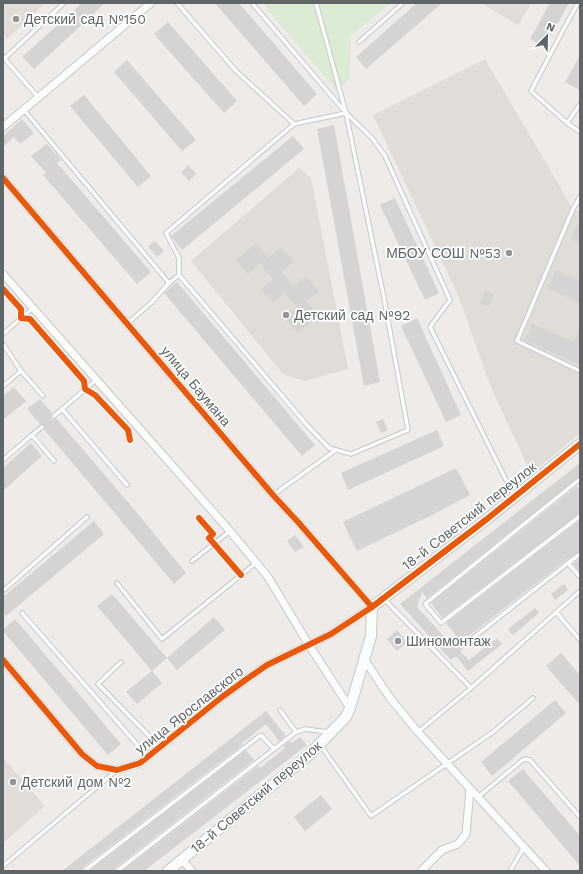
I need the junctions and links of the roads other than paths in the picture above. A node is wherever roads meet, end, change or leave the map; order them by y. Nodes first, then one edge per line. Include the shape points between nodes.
1 (64, 3) edge
2 (151, 3) edge
3 (177, 3) edge
4 (252, 3) edge
5 (316, 3) edge
6 (403, 3) edge
7 (578, 3) edge
8 (359, 42) dead end
9 (4, 58) edge
10 (38, 97) junction
11 (580, 104) edge
12 (24, 110) junction
13 (346, 113) junction
14 (567, 123) junction
15 (294, 124) junction
16 (3, 127) edge
17 (580, 132) edge
18 (3, 178) edge
19 (580, 197) edge
20 (3, 274) edge
21 (179, 275) junction
22 (169, 283) junction
23 (33, 308) junction
24 (127, 324) junction
25 (3, 334) edge
26 (3, 344) edge
27 (580, 371) edge
28 (21, 372) junction
29 (96, 380) junction
30 (3, 386) edge
31 (43, 396) dead end
32 (62, 409) junction
33 (54, 416) dead end
34 (42, 427) dead end
35 (32, 435) junction
36 (580, 444) edge
37 (336, 450) junction
38 (3, 460) edge
39 (54, 461) dead end
40 (580, 479) edge
41 (127, 485) dead end
42 (273, 495) junction
43 (514, 497) junction
44 (580, 516) edge
45 (87, 518) dead end
46 (230, 531) junction
47 (580, 554) edge
48 (192, 561) dead end
49 (256, 563) junction
50 (568, 563) junction
51 (580, 577) edge
52 (117, 583) dead end
53 (3, 590) edge
54 (580, 591) edge
55 (384, 598) junction
56 (372, 607) junction
57 (556, 612) junction
58 (22, 613) dead end
59 (580, 640) edge
60 (469, 641) dead end
61 (309, 645) junction
62 (364, 659) junction
63 (3, 660) edge
64 (121, 662) dead end
65 (471, 688) junction
66 (533, 698) dead end
67 (350, 708) junction
68 (280, 710) dead end
69 (296, 732) junction
70 (331, 732) junction
71 (418, 732) junction
72 (320, 745) junction
73 (160, 747) junction
74 (274, 750) junction
75 (148, 757) junction
76 (447, 764) junction
77 (116, 770) junction
78 (470, 789) junction
79 (478, 797) junction
80 (580, 817) edge
81 (524, 847) junction
82 (182, 860) junction
83 (3, 866) edge
84 (84, 871) edge
85 (117, 871) edge
86 (168, 871) edge
87 (192, 871) edge
88 (421, 871) edge
89 (510, 871) edge
90 (546, 871) edge

1 - 9 lane
2 - 10 street
3 - 15 lane via 236,71
4 - 13 lane
5 - 13 lane
6 - 8 lane
7 - 14 lane via 531,91
9 - 10 lane
10 - 12 street
11 - 14 lane
12 - 16 street
12 - 22 lane
13 - 15 lane
13 - 37 lane via 408,430 351,454
13 - 43 lane via 372,138 385,156 450,300 430,327
14 - 17 lane
15 - 21 lane via 166,233 179,258
18 - 24 street, улица Баумана
19 - 27 lane via 517,341
20 - 23 street
21 - 22 lane
21 - 37 lane via 306,424 329,448
22 - 24 lane
23 - 25 lane
23 - 29 street
24 - 42 street, улица Баумана
26 - 28 lane
28 - 30 lane
28 - 31 lane
29 - 32 lane
29 - 46 street
32 - 33 lane
32 - 41 lane
34 - 35 lane
35 - 38 lane
35 - 39 lane
36 - 43 street, 18-й Советский переулок
37 - 42 lane
40 - 44 lane via 425,604 441,623
42 - 56 street, улица Баумана
43 - 55 street, 18-й Советский переулок
45 - 53 lane
46 - 48 lane
46 - 49 street
47 - 50 lane
49 - 52 lane via 162,639
49 - 61 street
50 - 51 lane
50 - 60 lane
54 - 57 lane
55 - 56 street, 18-й Советский переулок
55 - 65 lane
56 - 61 street, улица Ярославского
56 - 62 street, 18-й Советский переулок via 371,636
57 - 59 lane
57 - 65 lane
58 - 75 lane
61 - 67 street
61 - 73 street, улица Ярославского via 244,680
62 - 67 street, 18-й Советский переулок
62 - 71 street via 390,698
63 - 77 street, улица Ярославского via 82,754 97,766
64 - 73 lane via 98,684
65 - 71 lane
66 - 76 lane via 493,732
67 - 70 street, 18-й Советский переулок via 346,717
68 - 69 lane
69 - 70 lane via 305,729
69 - 74 lane
70 - 72 street, 18-й Советский переулок
71 - 76 street
72 - 76 lane via 371,816
72 - 82 street, 18-й Советский переулок
73 - 75 street, улица Ярославского
74 - 84 lane via 261,735
74 - 85 lane
75 - 77 street, улица Ярославского via 140,763
76 - 78 street
77 - 83 lane
78 - 79 street
78 - 88 street via 466,834 458,844 442,850
79 - 80 lane via 524,759 530,760
79 - 81 street
81 - 89 lane
81 - 90 street
82 - 86 street, 18-й Советский переулок
82 - 87 street

